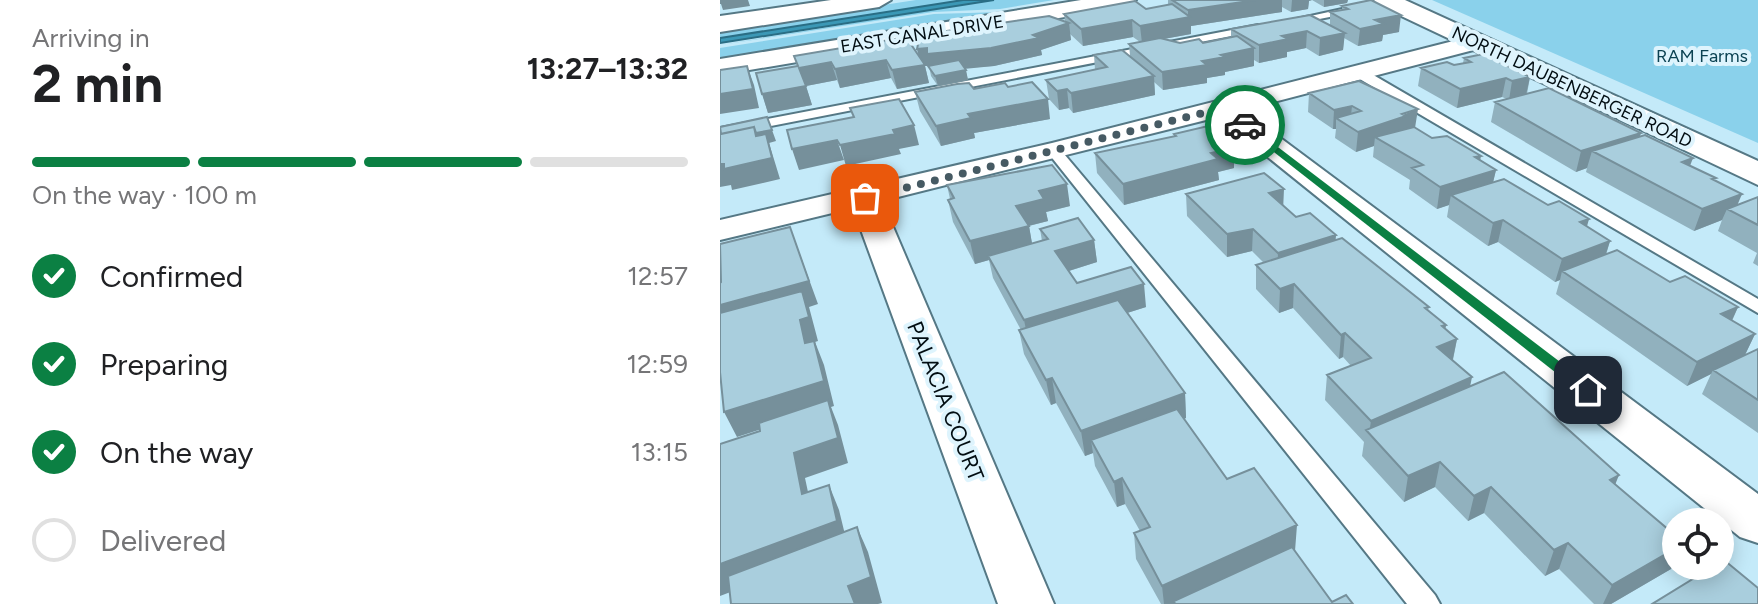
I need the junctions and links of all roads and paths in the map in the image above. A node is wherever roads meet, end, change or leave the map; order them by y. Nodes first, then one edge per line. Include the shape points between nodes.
1 (879, 0) edge
2 (1124, 0) edge
3 (1389, 1) edge
4 (720, 24) edge
5 (1282, 24) edge
6 (1266, 27) edge
7 (1477, 42) junction
8 (720, 67) edge
9 (1358, 72) junction
10 (1223, 108) junction
11 (720, 132) edge
12 (1054, 151) junction
13 (1758, 174) edge
14 (865, 198) junction
15 (720, 230) edge
16 (1758, 307) edge
17 (1758, 522) edge
18 (1026, 604) edge
19 (1425, 604) edge

1 - 4 main road, EAST CANAL DRIVE
2 - 8 main road, EAST CANAL DRIVE
3 - 5 lane
3 - 7 main road, NORTH DAUBENBERGER ROAD
6 - 11 lane
7 - 9 street
7 - 13 main road, NORTH DAUBENBERGER ROAD
9 - 10 street
9 - 16 lane
10 - 12 street
10 - 17 street
12 - 14 street
12 - 19 lane
14 - 15 street
14 - 18 street, PALACIA COURT

